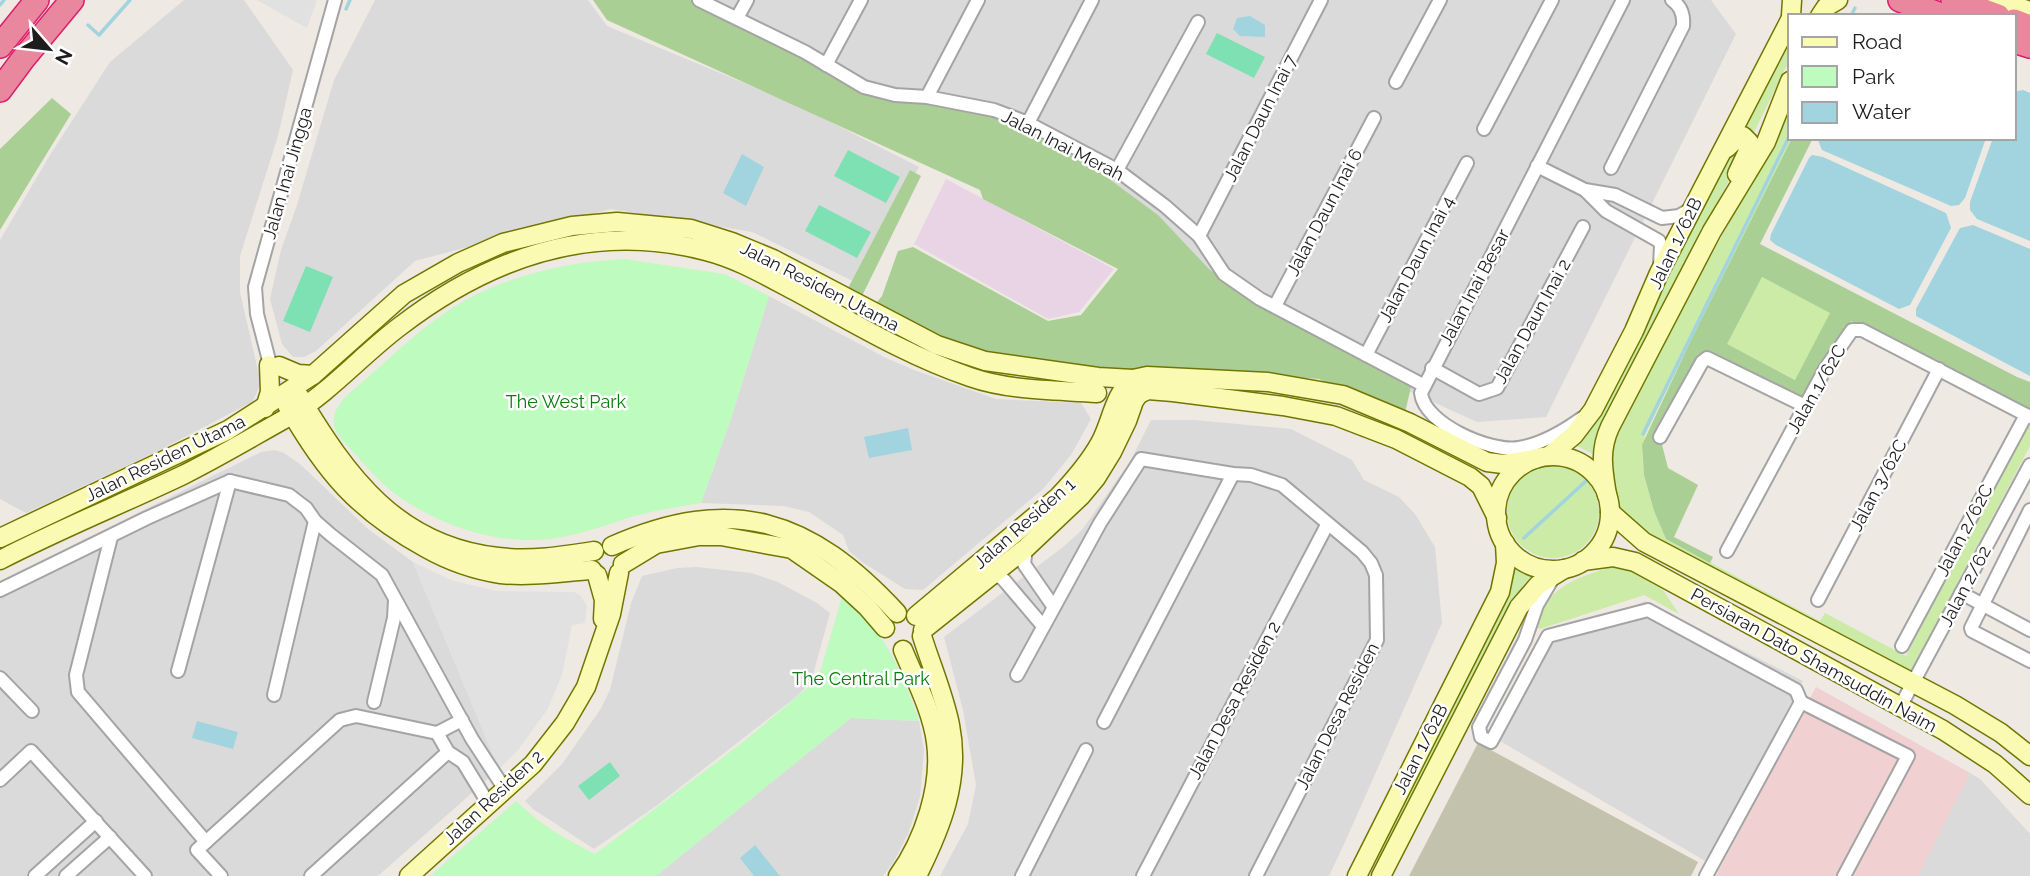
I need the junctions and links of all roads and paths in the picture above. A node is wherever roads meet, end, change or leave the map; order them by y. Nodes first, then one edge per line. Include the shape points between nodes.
1 (37, 0) edge
2 (72, 0) edge
3 (335, 0) edge
4 (699, 0) edge
5 (747, 0) edge
6 (861, 0) edge
7 (978, 0) edge
8 (1093, 0) edge
9 (1321, 0) edge
10 (1440, 0) edge
11 (1552, 0) edge
12 (1623, 0) edge
13 (1672, 0) edge
14 (1838, 0) edge
15 (1899, 0) edge
16 (1952, 0) edge
17 (1997, 0) edge
18 (2030, 11) edge
19 (1821, 14) edge
20 (1938, 14) edge
21 (1992, 14) edge
22 (737, 18) junction
23 (1198, 22) dead end
24 (1788, 24) edge
25 (0, 46) edge
26 (827, 65) junction
27 (1396, 82) dead end
28 (1788, 86) edge
29 (0, 90) edge
30 (927, 97) junction
31 (1374, 118) dead end
32 (1028, 123) junction
33 (1484, 130) dead end
34 (1720, 156) junction
35 (1466, 163) dead end
36 (1538, 166) junction
37 (1612, 167) dead end
38 (1117, 170) junction
39 (1585, 190) junction
40 (1628, 201) junction
41 (1691, 209) junction
42 (1619, 218) junction
43 (1583, 227) dead end
44 (618, 231) junction
45 (1712, 231) junction
46 (1199, 236) junction
47 (1659, 273) junction
48 (1275, 306) junction
49 (1366, 355) junction
50 (274, 366) junction
51 (1432, 369) junction
52 (1939, 369) junction
53 (313, 375) junction
54 (332, 383) junction
55 (1098, 385) junction
56 (1423, 385) junction
57 (1136, 387) junction
58 (288, 391) junction
59 (1173, 392) junction
60 (1805, 406) junction
61 (265, 408) junction
62 (299, 410) junction
63 (1593, 410) junction
64 (2028, 416) edge
65 (1119, 422) junction
66 (317, 423) junction
67 (261, 432) junction
68 (1660, 437) dead end
69 (312, 445) junction
70 (1542, 457) junction
71 (2030, 465) edge
72 (1233, 474) junction
73 (230, 481) junction
74 (1609, 503) junction
75 (2030, 510) edge
76 (50, 514) junction
77 (1497, 517) junction
78 (315, 521) junction
79 (1327, 524) junction
80 (56, 532) junction
81 (111, 537) junction
82 (0, 538) edge
83 (1505, 543) junction
84 (612, 546) junction
85 (1026, 548) junction
86 (594, 551) junction
87 (1727, 551) dead end
88 (0, 560) edge
89 (1583, 561) junction
90 (621, 568) junction
91 (1561, 571) junction
92 (594, 573) junction
93 (988, 578) junction
94 (0, 590) edge
95 (1961, 593) junction
96 (395, 597) junction
97 (1818, 600) dead end
98 (1982, 604) junction
99 (1053, 606) junction
100 (897, 613) junction
101 (1043, 626) junction
102 (920, 627) junction
103 (885, 628) junction
104 (2030, 630) edge
105 (603, 636) junction
106 (1902, 646) dead end
107 (903, 650) junction
108 (2030, 661) edge
109 (178, 671) dead end
110 (1017, 675) dead end
111 (0, 678) edge
112 (1913, 682) junction
113 (274, 695) dead end
114 (374, 702) dead end
115 (1801, 702) junction
116 (1900, 707) junction
117 (32, 711) dead end
118 (461, 720) junction
119 (1104, 722) dead end
120 (437, 733) junction
121 (1086, 750) dead end
122 (448, 752) junction
123 (2030, 756) edge
124 (0, 780) edge
125 (504, 788) junction
126 (2030, 796) edge
127 (488, 803) junction
128 (96, 821) junction
129 (110, 837) junction
130 (206, 842) junction
131 (1370, 848) junction
132 (35, 876) edge
133 (66, 876) edge
134 (145, 876) edge
135 (221, 876) edge
136 (311, 876) edge
137 (409, 876) edge
138 (898, 876) edge
139 (917, 876) edge
140 (1022, 876) edge
141 (1143, 876) edge
142 (1256, 876) edge
143 (1357, 876) edge
144 (1372, 876) edge
145 (1381, 876) edge
146 (1706, 876) edge
147 (1844, 876) edge

1 - 25 highway
2 - 29 highway
3 - 50 street, Jalan Inai Jingga via 255,287 264,347
4 - 22 street, Jalan Inai Merah
5 - 22 street
6 - 26 street
7 - 30 street
8 - 32 street
9 - 46 street, Jalan Daun Inai 7
10 - 27 street
11 - 33 street
12 - 36 street, Jalan Inai Besar
13 - 37 street via 1681,10 1683,26
14 - 19 street
15 - 20 highway
16 - 21 highway
17 - 18 street
22 - 26 street, Jalan Inai Merah
23 - 38 street
24 - 34 street, Jalan 1/62B
26 - 30 street, Jalan Inai Merah via 864,88
28 - 45 street, Jalan 1/62B via 1766,142
30 - 32 street, Jalan Inai Merah via 994,110
31 - 48 street, Jalan Daun Inai 6
32 - 38 street, Jalan Inai Merah
34 - 41 street, Jalan 1/62B
34 - 45 street via 1738,137 1747,138 1747,153
35 - 49 street, Jalan Daun Inai 4
36 - 39 street
36 - 51 street, Jalan Inai Besar
38 - 46 street, Jalan Inai Merah
39 - 40 street
39 - 42 street
40 - 41 street via 1668,219
40 - 42 street
41 - 47 street, Jalan 1/62B
42 - 47 street via 1659,241
43 - 51 street, Jalan Daun Inai 2 via 1497,388 1479,394
44 - 53 street, Jalan Residen Utama via 572,226 495,246 404,293
44 - 54 street, Jalan Residen Utama via 558,246 470,282 398,328
44 - 55 street, Jalan Residen Utama via 727,258 909,352 976,379 999,385
45 - 74 street, Jalan 1/62B via 1606,435 1601,463
46 - 48 street, Jalan Inai Merah via 1224,274
47 - 63 street, Jalan 1/62B
48 - 49 street, Jalan Inai Merah
49 - 56 street, Jalan Inai Merah
50 - 53 street
50 - 58 street, Jalan Inai Jingga
50 - 61 street
51 - 56 street, Jalan Inai Besar
52 - 60 street, Jalan 1/62C via 1856,329 1847,335
52 - 64 street, Jalan 1/62C
52 - 97 street, Jalan 3/62C
53 - 58 street, Jalan Residen Utama
54 - 62 street, Jalan Residen Utama
54 - 66 street
55 - 57 street, Jalan Residen Utama
55 - 65 street via 1101,412
56 - 63 street via 1422,400 1437,418 1470,438 1500,448 1516,449 1543,441
57 - 59 street, Jalan Residen Utama
57 - 65 street, Jalan Residen 1 via 1123,389
57 - 70 street, Jalan Residen Utama via 1147,376 1298,386 1354,400 1487,462
58 - 61 street, Jalan Residen Utama
58 - 62 street
59 - 65 street
59 - 77 street, Jalan Residen Utama via 1336,416 1387,435 1476,481
60 - 68 street via 1707,358
60 - 87 street, Jalan 1/62C
61 - 76 street, Jalan Residen Utama via 212,439
62 - 66 street
62 - 67 street, Jalan Residen Utama
62 - 69 street
63 - 70 street, Jalan 1/62B via 1574,435
64 - 106 street, Jalan 2/62C
65 - 85 street, Jalan Residen 1 via 1096,478
65 - 102 street, Jalan Residen 1 via 1058,497
66 - 86 street via 365,491 438,540 500,557 547,558
67 - 69 street via 286,431
67 - 80 street, Jalan Residen Utama via 185,474
69 - 92 street via 365,509 439,555 500,573
70 - 74 street via 1567,457 1585,465 1599,478
70 - 77 street via 1517,470 1502,488
71 - 95 street, Jalan 2/62
72 - 79 street, Jalan Desa Residen via 1263,477 1282,485
72 - 99 street, Jalan Desa Residen via 1141,459
72 - 119 street
73 - 78 street via 289,495
73 - 81 street
73 - 109 street
74 - 89 street via 1607,531 1598,548
74 - 112 street, Persiaran Dato Shamsuddin Naim via 1644,542
75 - 98 street, Jalan 2/62
76 - 80 street
76 - 82 street, Jalan Residen Utama
77 - 83 street
78 - 96 street via 382,575
78 - 113 street
79 - 141 street, Jalan Desa Residen 2
79 - 142 street, Jalan Desa Residen via 1371,563 1376,575 1377,640
80 - 88 street, Jalan Residen Utama
81 - 94 street
81 - 130 street via 78,666 78,692
83 - 91 street via 1530,565
83 - 131 street, Jalan 1/62B via 1500,592
84 - 86 street
84 - 90 street via 620,553
84 - 100 street via 664,527 698,522 773,524 828,552
85 - 93 street, Jalan Residen 1
85 - 99 street via 1024,564
86 - 92 street via 590,561
89 - 91 street
89 - 116 street, Persiaran Dato Shamsuddin Naim via 1613,557 1635,562
90 - 92 street via 608,578
90 - 103 street via 656,544 699,536 792,550 841,583
90 - 105 street, Jalan Residen 2
91 - 115 street via 1537,605 1525,640 1479,727 1481,737 1491,742 1548,636 1648,610 1796,690
91 - 145 street, Jalan 1/62B via 1538,585 1519,607
92 - 105 street, Jalan Residen 2 via 604,600
93 - 101 street via 1004,580
93 - 102 street, Jalan Residen 1
95 - 98 street
95 - 112 street, Jalan 2/62
96 - 114 street
96 - 118 street
98 - 104 street
98 - 108 street, Jalan 2/62 via 1972,631
99 - 101 street, Jalan Desa Residen
100 - 102 street via 910,613
100 - 103 street
101 - 110 street, Jalan Desa Residen
102 - 107 street via 915,646
102 - 139 street via 950,722 953,774 940,828
103 - 107 street via 888,640
105 - 125 street, Jalan Residen 2 via 586,687 565,723 533,764
107 - 138 street via 932,724 937,765 925,821
111 - 117 street
112 - 116 street, Jalan 2/62
112 - 123 street, Persiaran Dato Shamsuddin Naim via 2001,733
115 - 146 street
115 - 147 street via 1908,756
116 - 126 street, Persiaran Dato Shamsuddin Naim via 1995,764
118 - 120 street
118 - 125 street
120 - 122 street
120 - 130 street via 356,716 344,718
121 - 140 street
122 - 127 street via 463,762
122 - 136 street
124 - 128 street via 31,751
125 - 127 street, Jalan Residen 2
127 - 137 street, Jalan Residen 2
128 - 129 street
128 - 132 street
129 - 133 street
129 - 134 street
130 - 135 street via 197,850
131 - 143 street, Jalan 1/62B
131 - 144 street

